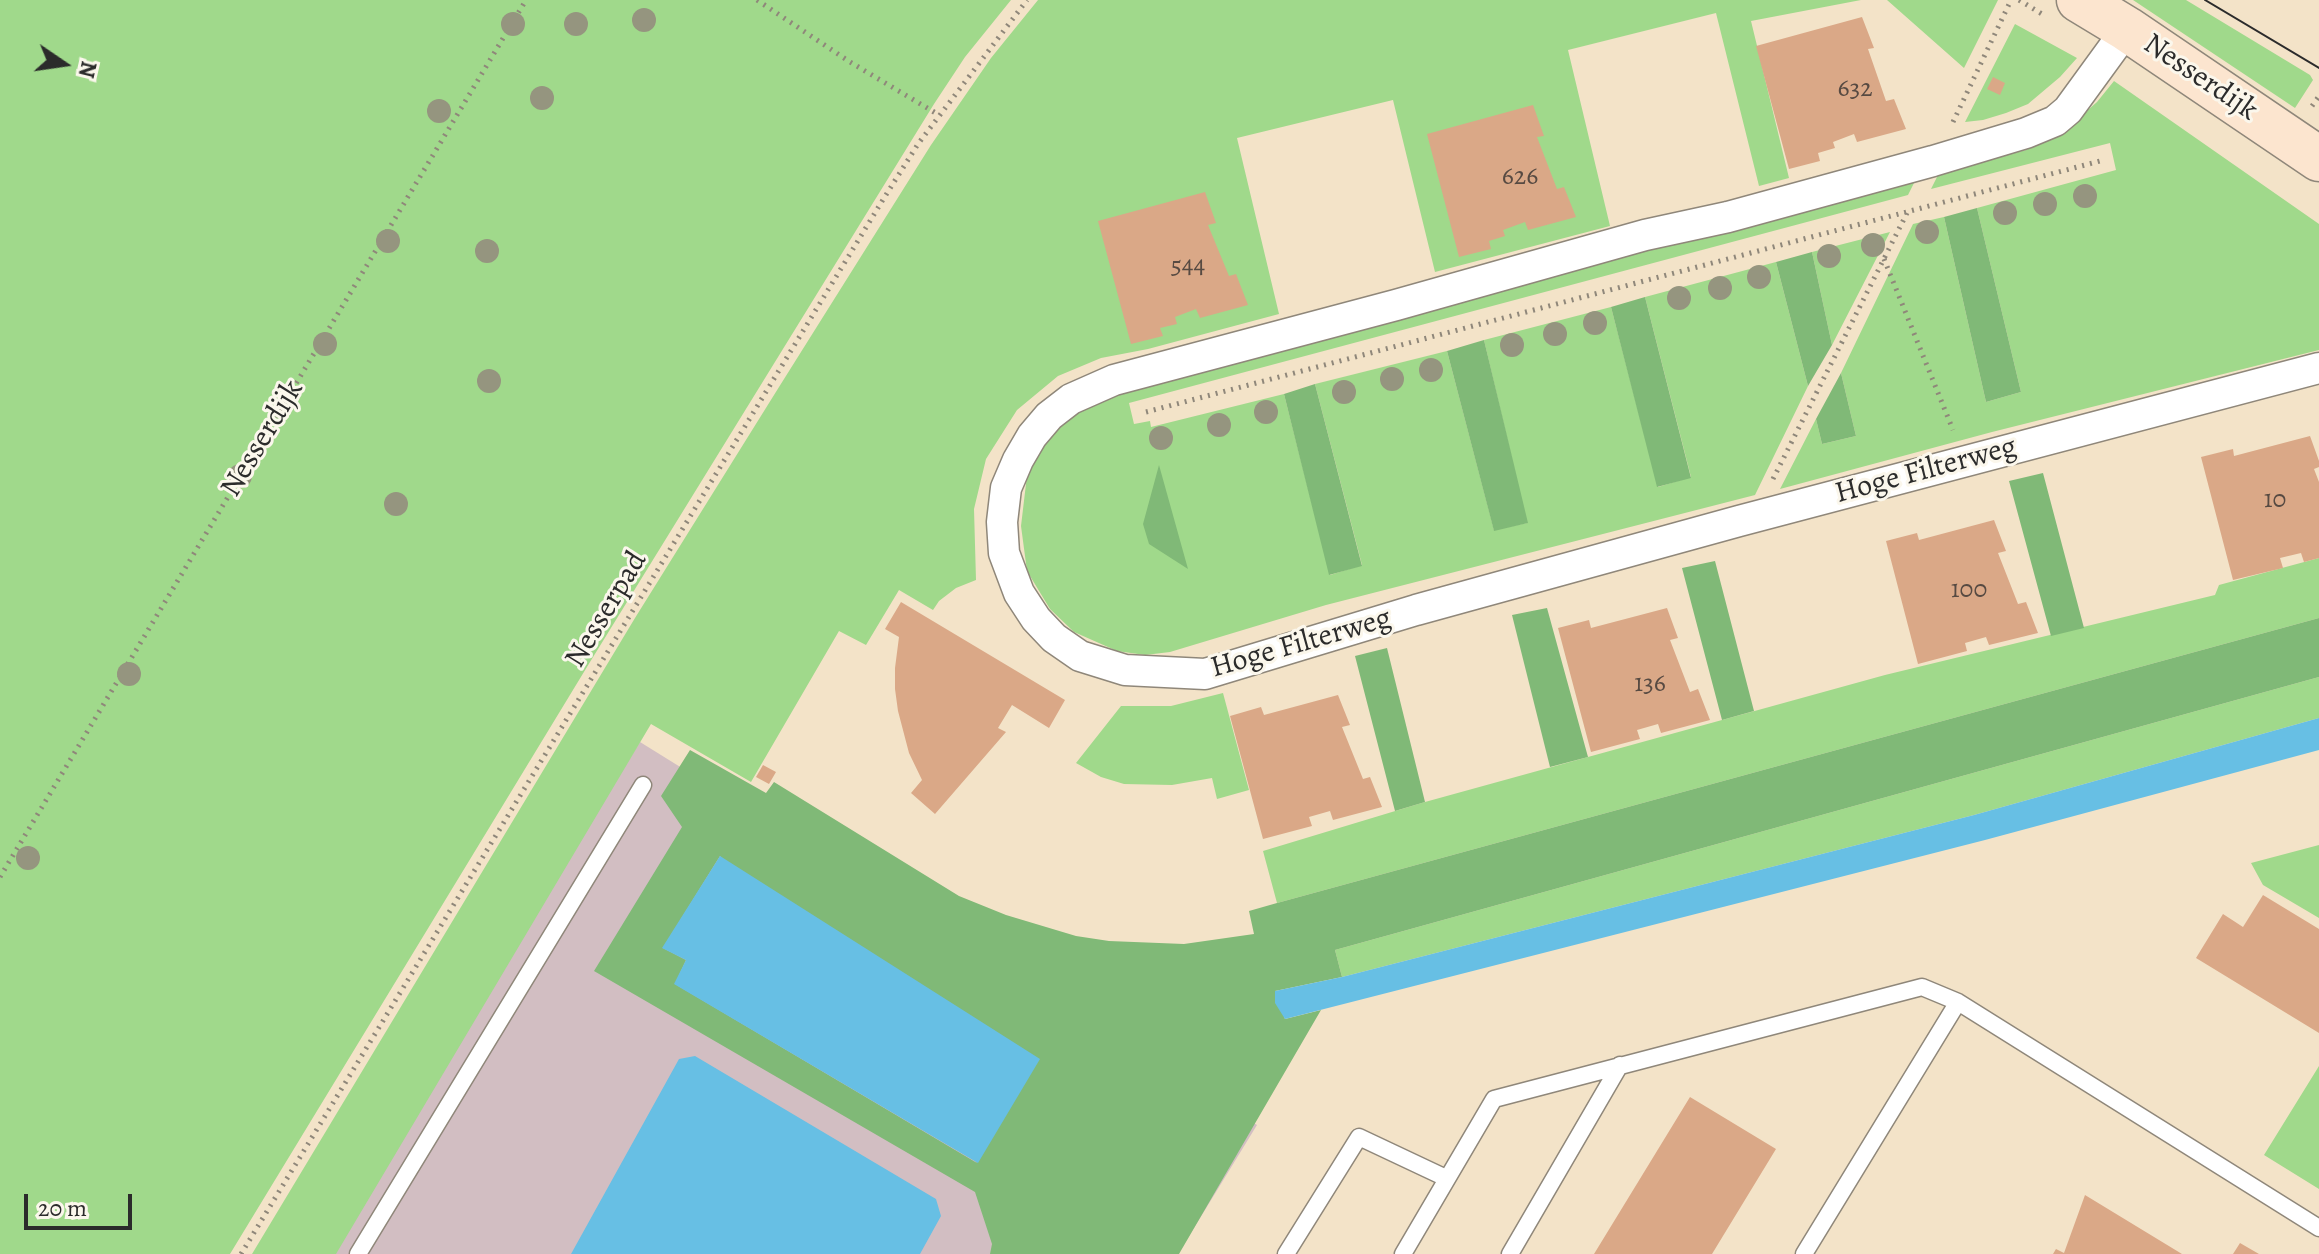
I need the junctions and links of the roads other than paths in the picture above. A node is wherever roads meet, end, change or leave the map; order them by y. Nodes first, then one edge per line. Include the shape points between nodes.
1 (2079, 0) edge
2 (2127, 29) junction
3 (2319, 159) edge
4 (2319, 368) edge
5 (643, 785) dead end
6 (1958, 1002) junction
7 (1620, 1065) junction
8 (1446, 1178) junction
9 (2319, 1228) edge
10 (358, 1254) edge
11 (1286, 1254) edge
12 (1403, 1254) edge
13 (1510, 1254) edge
14 (1804, 1254) edge

1 - 2 street, Nesserdijk
2 - 3 street, Nesserdijk
2 - 4 street, Hoge Filterweg via 2074,103 2055,121 2026,133 1114,380 1071,399 1032,436 1006,488 1004,553 1019,593 1054,638 1080,656 1125,670 1205,674 1754,517
5 - 10 lane
6 - 7 lane via 1922,987
6 - 9 lane
6 - 14 lane
7 - 8 lane via 1494,1099
7 - 13 lane
8 - 11 lane via 1359,1137
8 - 12 lane

